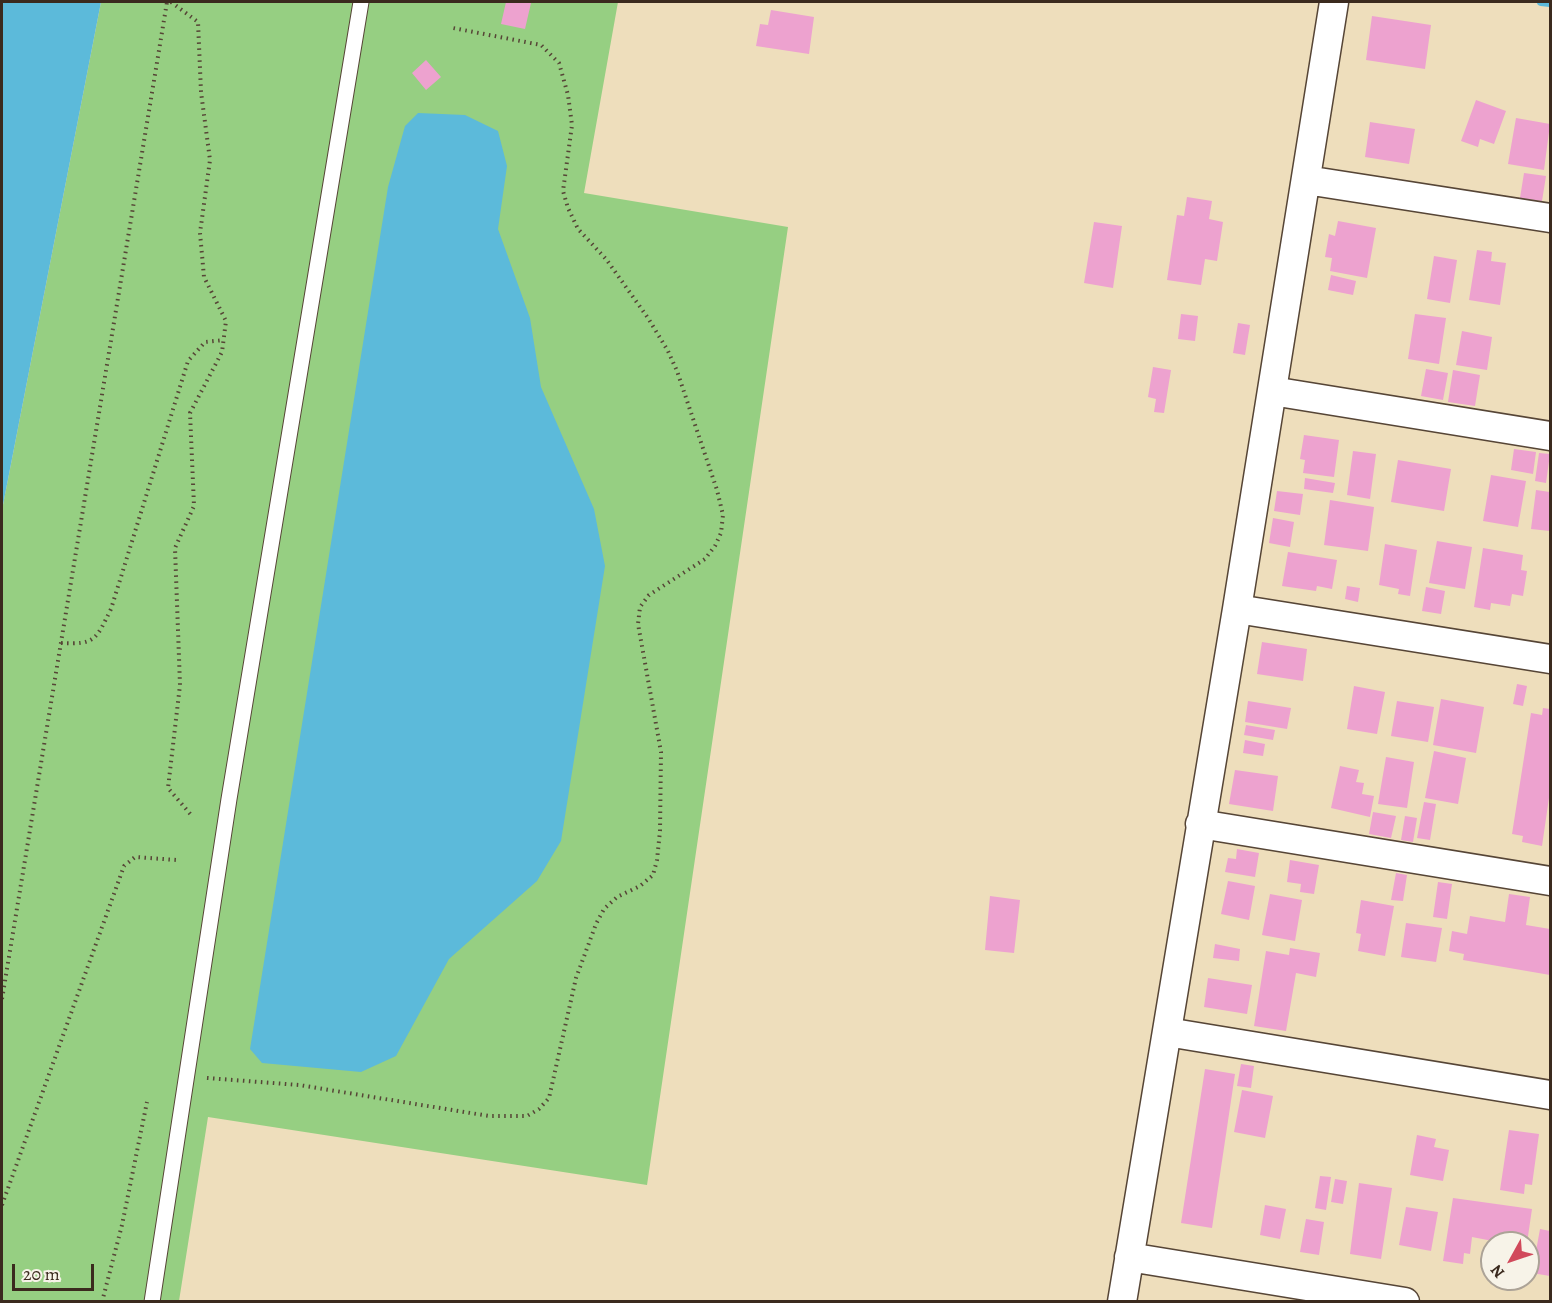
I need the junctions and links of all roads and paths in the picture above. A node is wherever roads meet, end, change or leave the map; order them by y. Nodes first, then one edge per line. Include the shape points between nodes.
1 (169, 2) edge
2 (361, 2) edge
3 (1334, 2) edge
4 (453, 28) dead end
5 (1306, 180) junction
6 (1551, 219) edge
7 (224, 340) junction
8 (1272, 391) junction
9 (1551, 436) edge
10 (1237, 609) junction
11 (60, 643) junction
12 (1551, 659) edge
13 (192, 816) dead end
14 (1200, 824) junction
15 (177, 860) dead end
16 (1551, 881) edge
17 (2, 999) edge
18 (1167, 1032) junction
19 (186, 1077) junction
20 (1551, 1095) edge
21 (147, 1102) dead end
22 (2, 1205) edge
23 (1129, 1257) junction
24 (1364, 1298) edge
25 (102, 1302) edge
26 (152, 1302) edge
27 (1122, 1302) edge
28 (1405, 1302) edge

1 - 7 path via 198,22 201,92 210,160 200,233 204,277 226,321
1 - 11 path
2 - 19 lane
3 - 5 street
4 - 19 path via 541,45 560,63 572,125 563,191 568,208 578,229 606,259 669,351 723,515 721,533 705,559 649,595 640,607 638,624 662,752 657,860 653,875 617,897 596,924 576,978 549,1098 527,1116 489,1116 299,1084
5 - 6 street
5 - 8 street
7 - 11 path via 205,342 188,362 111,609 98,635 83,644
7 - 13 path via 222,352 190,413 194,506 175,548 180,685 168,789
8 - 9 street
8 - 10 street
10 - 12 street
10 - 14 street
11 - 17 path
14 - 16 street
14 - 18 street
15 - 22 path via 135,857 124,866
18 - 20 street
18 - 23 street
19 - 26 lane
21 - 25 path via 123,1225
23 - 24 street
23 - 27 street
24 - 28 street

